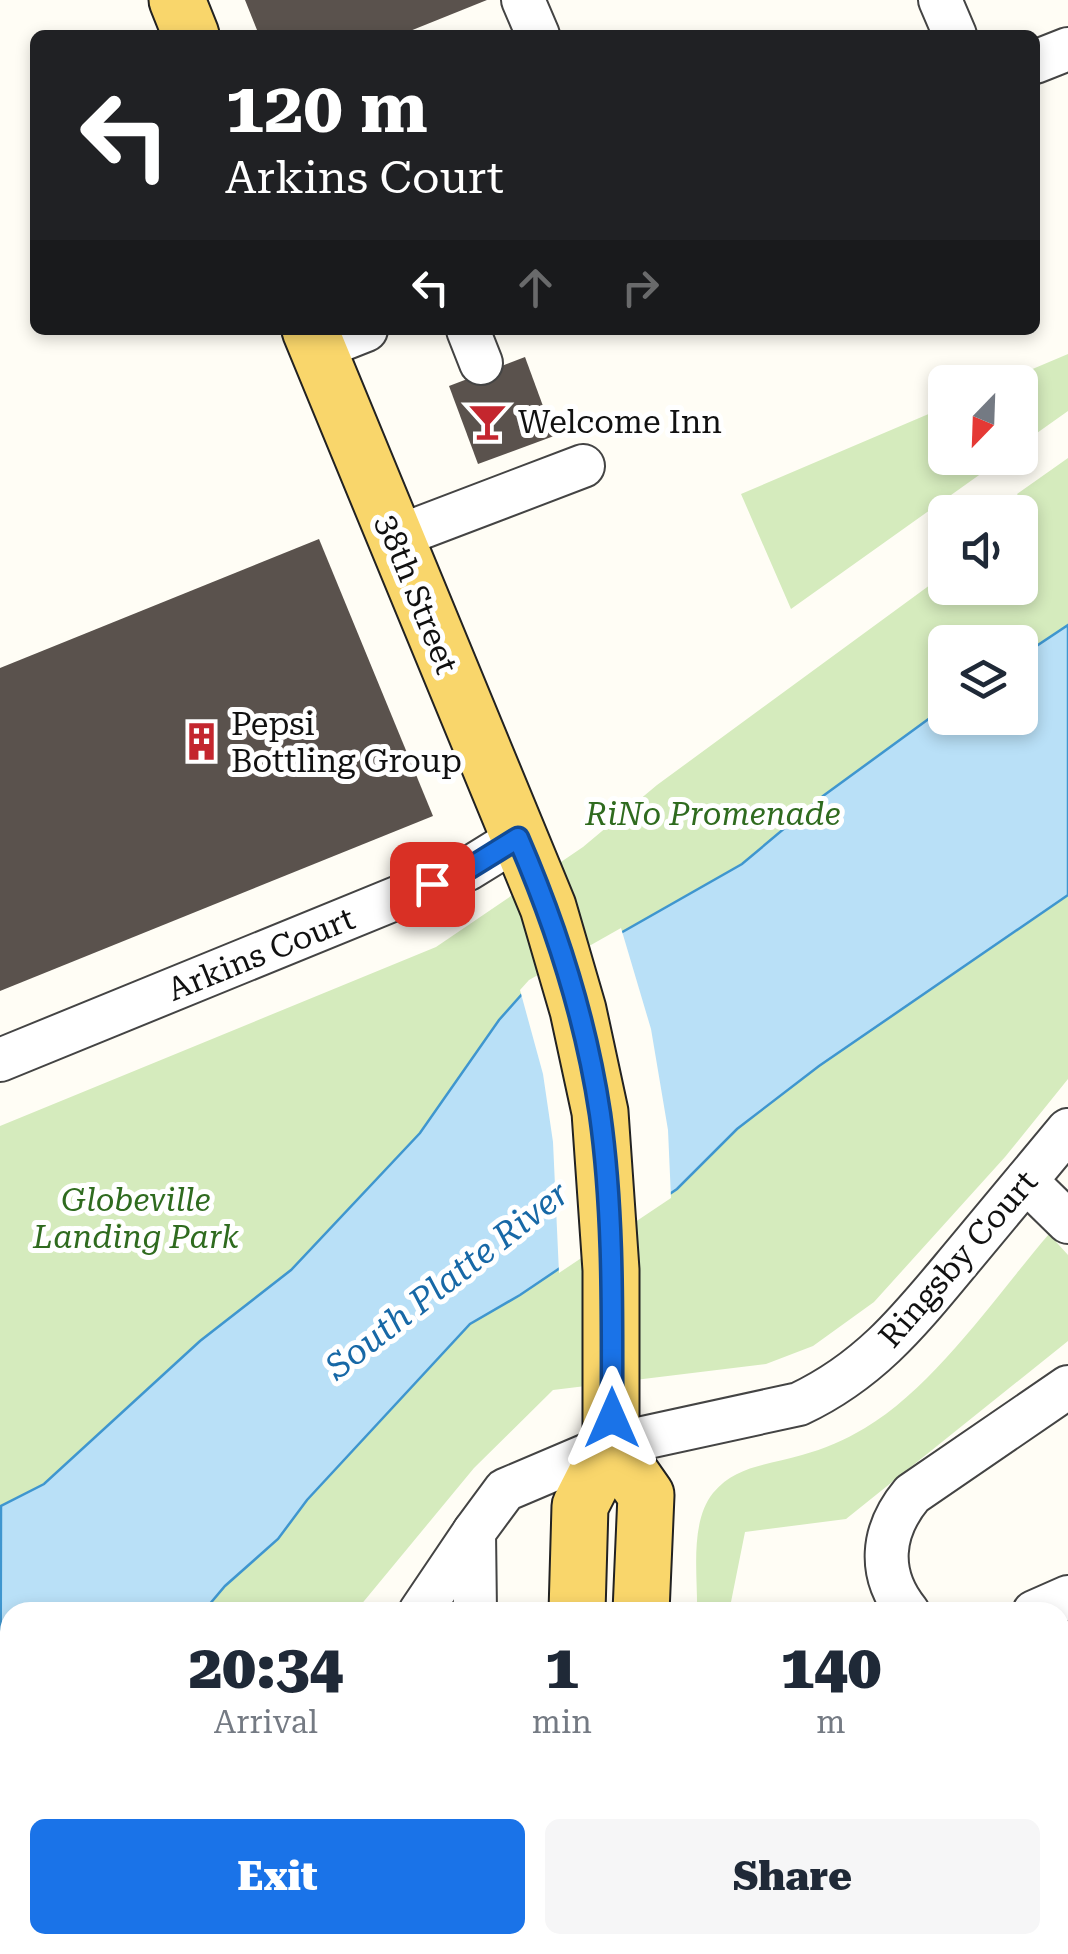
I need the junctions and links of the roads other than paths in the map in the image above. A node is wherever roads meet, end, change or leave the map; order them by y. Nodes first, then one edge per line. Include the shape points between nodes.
1 (176, 0) edge
2 (523, 0) edge
3 (940, 0) edge
4 (189, 30) edge
5 (536, 30) edge
6 (952, 30) edge
7 (1068, 49) edge
8 (1040, 60) edge
9 (331, 336) edge
10 (583, 466) dead end
11 (394, 538) junction
12 (518, 838) junction
13 (0, 1060) edge
14 (1068, 1130) edge
15 (1026, 1180) junction
16 (1068, 1222) edge
17 (1068, 1388) edge
18 (612, 1445) junction
19 (474, 1532) junction
20 (427, 1602) edge
21 (474, 1602) edge
22 (577, 1602) edge
23 (641, 1602) edge
24 (899, 1602) edge

1 - 4 main road
2 - 5 street
3 - 6 street
7 - 8 street
9 - 11 main road, 38th Street
10 - 11 street
11 - 12 main road, 38th Street
12 - 13 street, Arkins Court via 468,869
12 - 18 main road, 38th Street via 548,907 600,1112
14 - 15 street, Ringsby Court
15 - 16 street
15 - 18 street, Ringsby Court via 906,1325 838,1384 799,1404
17 - 24 street via 912,1494 898,1511 885,1553
18 - 19 street, Ringsby Court via 505,1490
18 - 22 main road via 580,1506
18 - 23 main road via 646,1496
19 - 20 street, Ringsby Court
19 - 21 street

